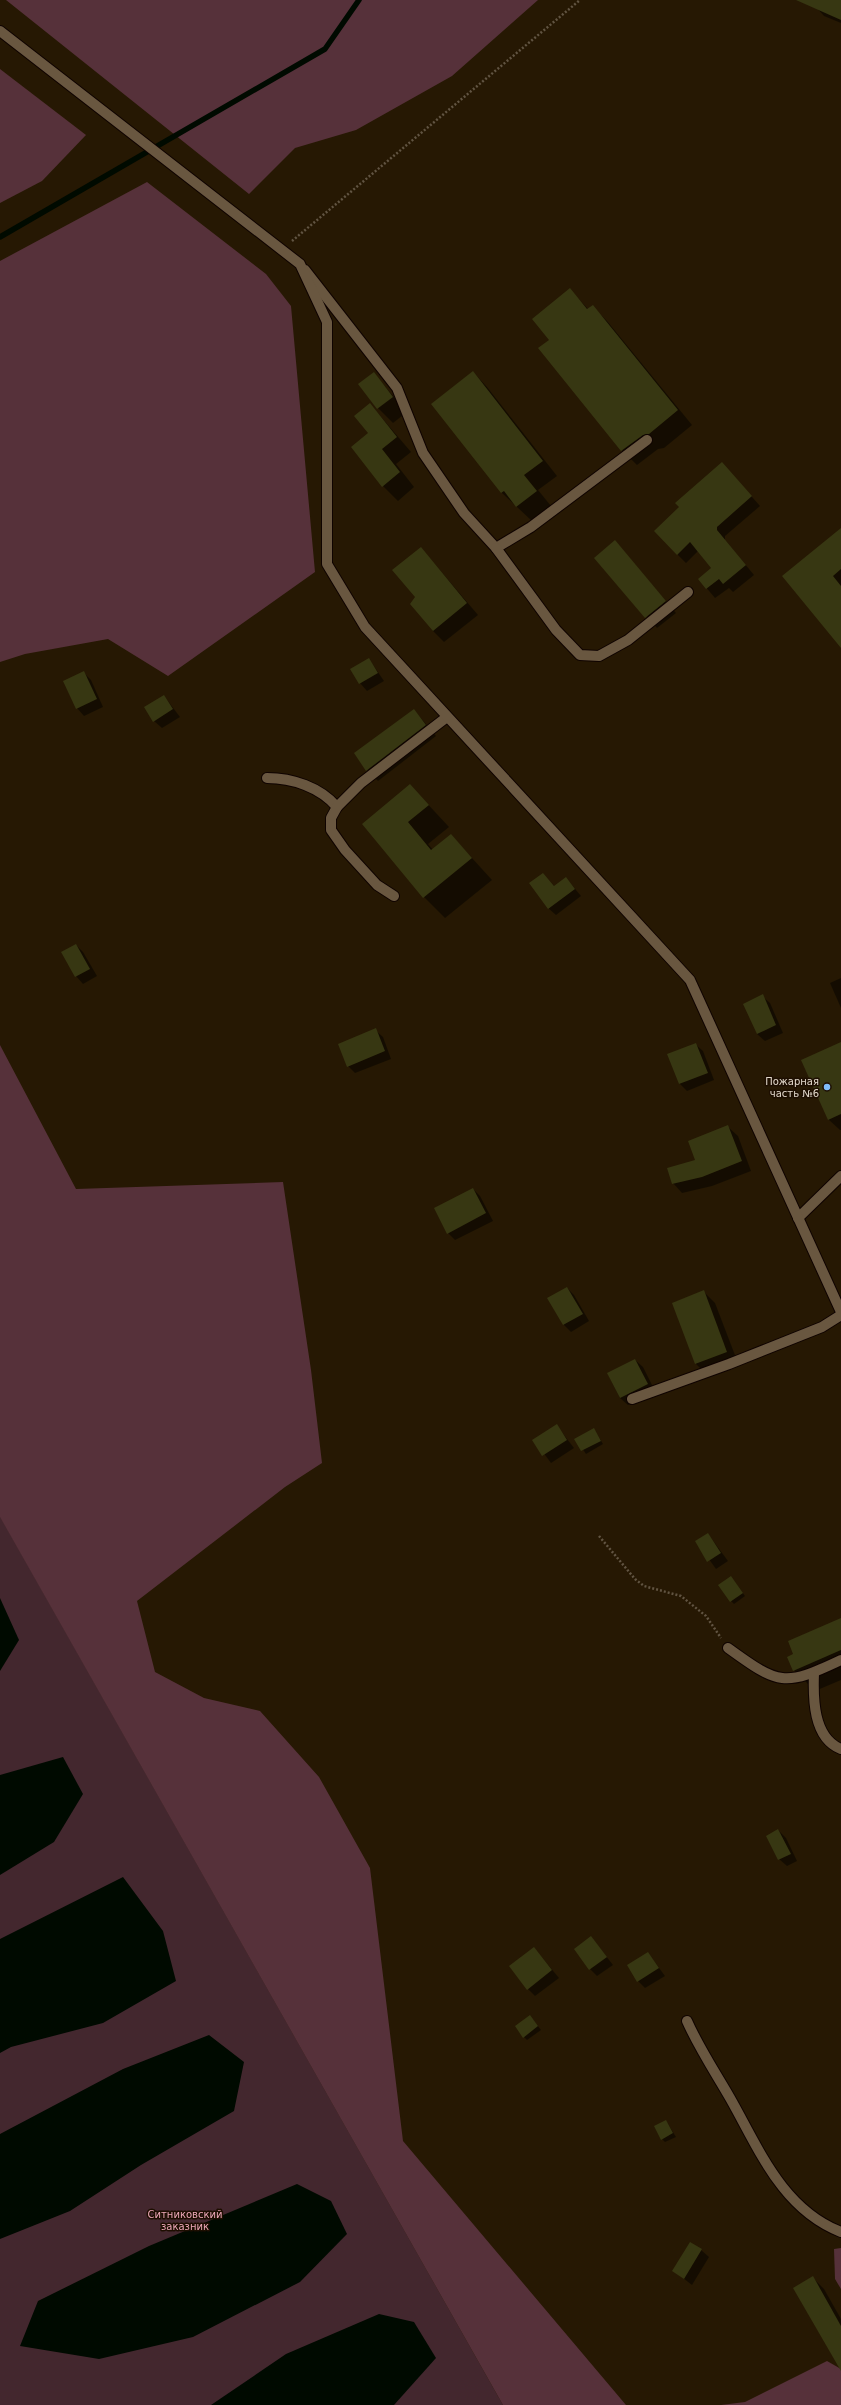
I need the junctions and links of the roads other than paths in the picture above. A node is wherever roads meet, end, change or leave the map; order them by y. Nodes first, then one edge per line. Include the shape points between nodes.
1 (0, 31) edge
2 (300, 264) junction
3 (647, 440) dead end
4 (496, 548) junction
5 (688, 592) dead end
6 (448, 717) junction
7 (267, 778) dead end
8 (337, 807) junction
9 (394, 896) dead end
10 (841, 1176) edge
11 (798, 1218) junction
12 (841, 1312) edge
13 (841, 1316) edge
14 (632, 1399) dead end
15 (728, 1648) road end
16 (841, 1660) edge
17 (814, 1673) junction
18 (841, 1749) edge
19 (687, 2021) dead end
20 (841, 2232) edge

1 - 2 street
2 - 4 street via 397,388 423,453 464,514
2 - 6 street via 328,322 327,564 365,627
3 - 4 street via 531,527
4 - 5 street via 556,630 580,655 599,656 628,640
6 - 8 street via 361,783
6 - 11 street via 690,980
7 - 8 street via 281,778 316,790
8 - 9 street via 331,818 331,830 335,838 377,885
10 - 11 street
11 - 12 street
13 - 14 street via 822,1327 736,1362
15 - 17 street via 771,1676 791,1680
16 - 17 street
17 - 18 street via 812,1699 819,1724 833,1746
19 - 20 street via 696,2043 771,2174 792,2199 812,2215

